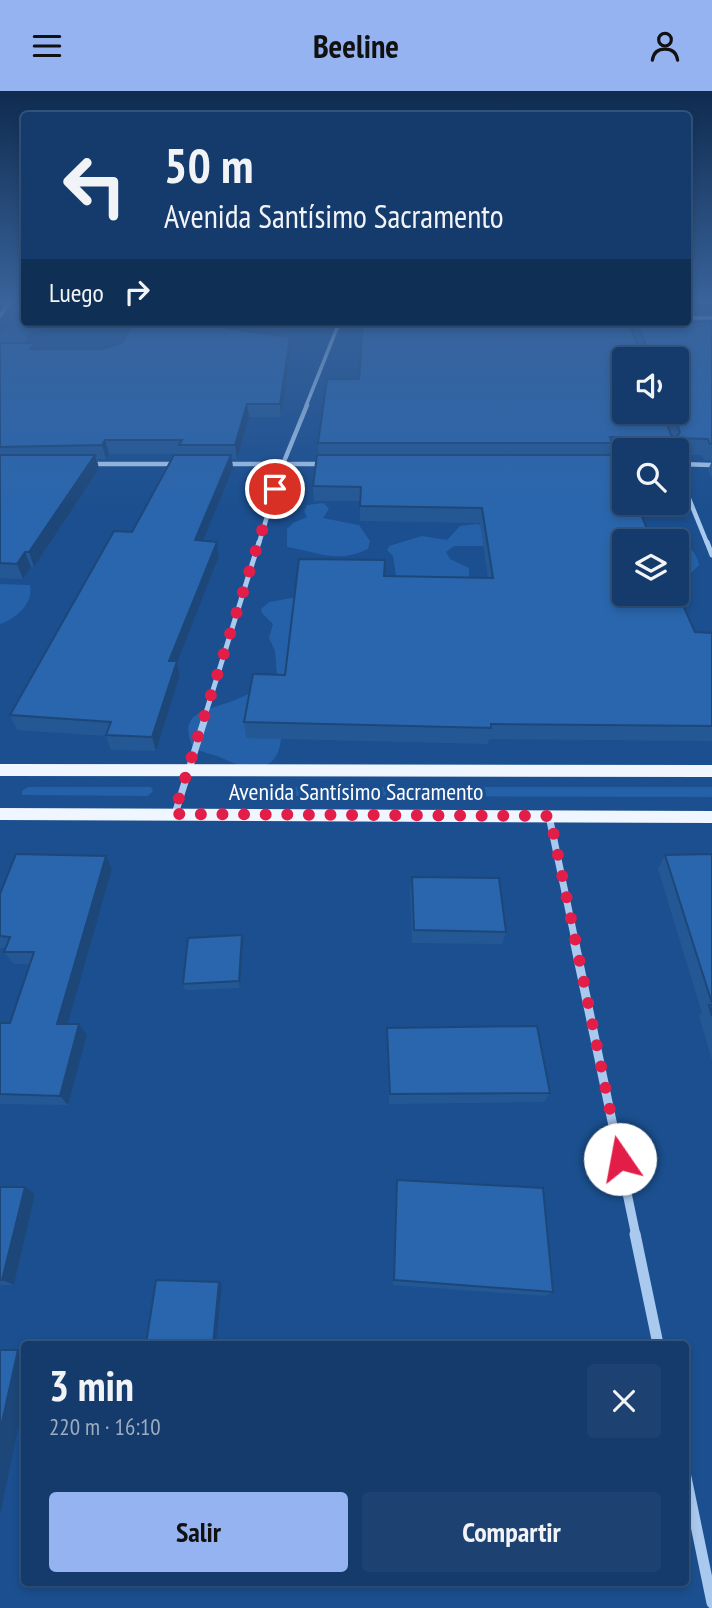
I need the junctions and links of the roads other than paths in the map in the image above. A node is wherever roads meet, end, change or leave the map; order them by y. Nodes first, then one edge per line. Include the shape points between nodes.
1 (320, 370) edge
2 (81, 464) edge
3 (189, 464) edge
4 (216, 464) edge
5 (283, 464) junction
6 (335, 464) edge
7 (712, 464) edge
8 (689, 465) edge
9 (689, 497) edge
10 (712, 555) edge
11 (0, 770) edge
12 (188, 770) junction
13 (712, 771) edge
14 (0, 814) edge
15 (174, 814) junction
16 (550, 816) junction
17 (712, 817) edge
18 (658, 1341) edge
19 (689, 1492) edge
20 (712, 1603) edge

1 - 5 street
2 - 3 street
4 - 5 street
5 - 6 street
5 - 12 street
7 - 8 street
9 - 10 street
11 - 12 main road, Avenida Santísimo Sacramento
12 - 13 main road, Avenida Santísimo Sacramento
12 - 15 street
14 - 15 main road, Avenida Santísimo Sacramento
15 - 16 main road, Avenida Santísimo Sacramento
16 - 17 main road, Avenida Santísimo Sacramento
16 - 18 street
19 - 20 street

